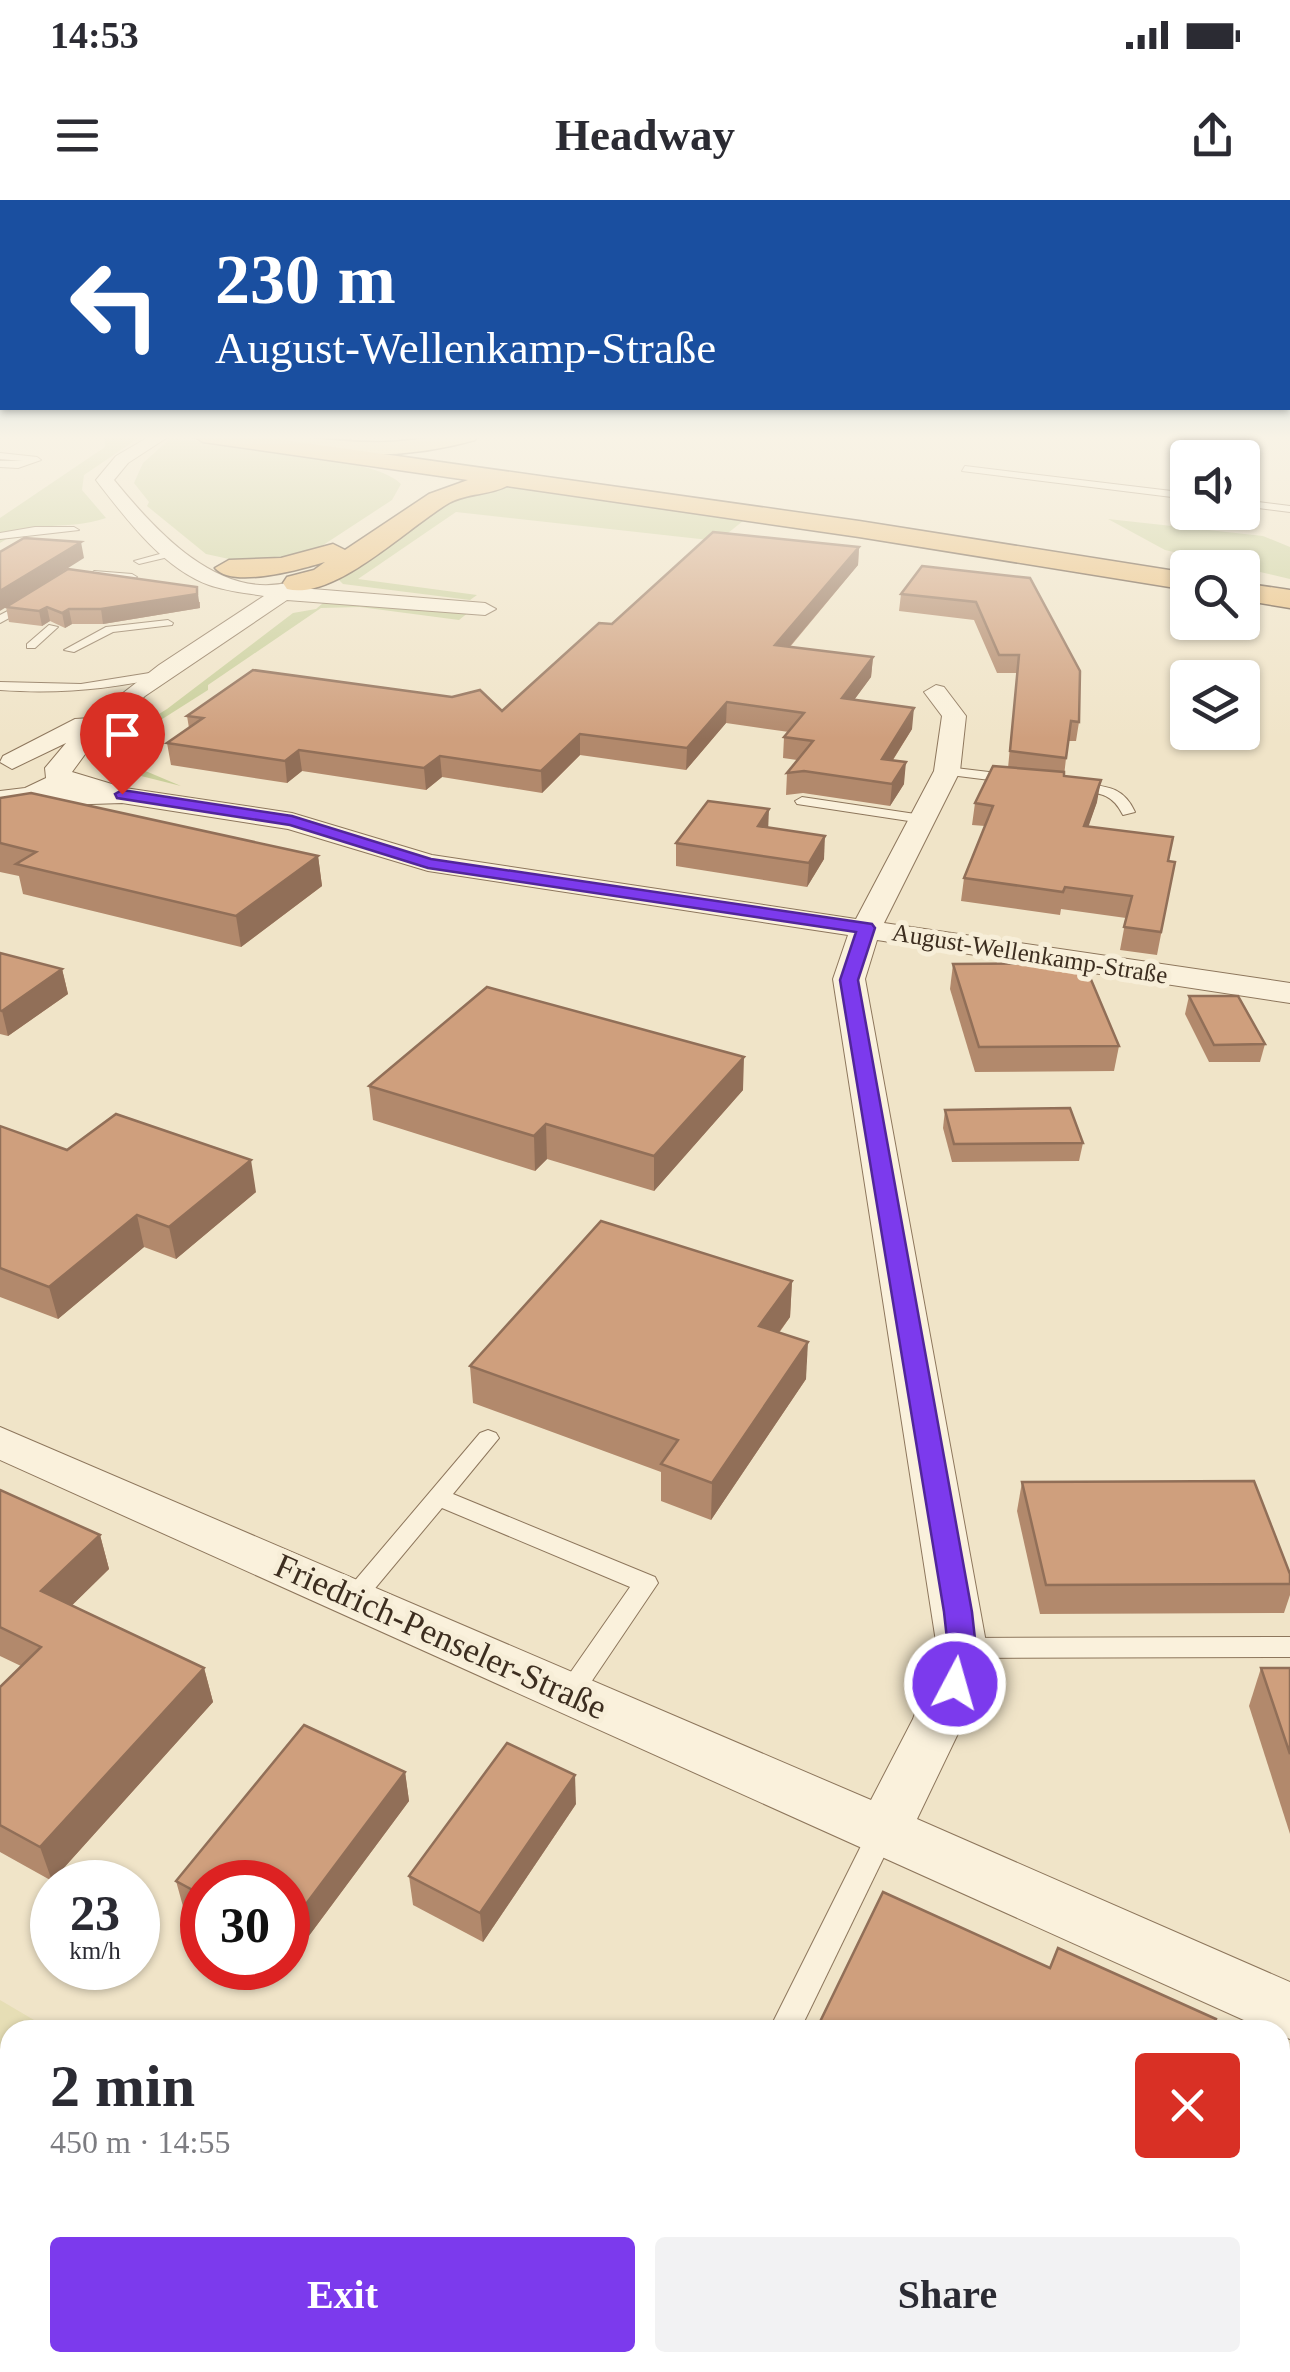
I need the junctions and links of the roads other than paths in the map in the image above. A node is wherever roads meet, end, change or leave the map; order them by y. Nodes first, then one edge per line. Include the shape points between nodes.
1 (159, 536) edge
2 (355, 536) edge
3 (385, 536) edge
4 (893, 536) edge
5 (955, 536) edge
6 (178, 552) junction
7 (333, 552) junction
8 (138, 561) dead end
9 (230, 568) junction
10 (1170, 569) edge
11 (74, 573) edge
12 (1170, 579) edge
13 (1260, 584) edge
14 (290, 588) junction
15 (1290, 589) edge
16 (117, 590) edge
17 (46, 592) edge
18 (1260, 595) edge
19 (1290, 599) edge
20 (0, 620) edge
21 (168, 623) dead end
22 (53, 627) edge
23 (32, 646) dead end
24 (70, 650) dead end
25 (162, 674) junction
26 (0, 686) edge
27 (70, 690) junction
28 (936, 692) dead end
29 (137, 693) junction
30 (97, 708) junction
31 (6, 762) edge
32 (947, 771) junction
33 (60, 772) junction
34 (1025, 780) edge
35 (1061, 785) edge
36 (122, 794) junction
37 (28, 796) junction
38 (0, 799) edge
39 (802, 801) dead end
40 (1128, 812) dead end
41 (922, 819) junction
42 (866, 928) junction
43 (1290, 993) edge
44 (488, 1438) dead end
45 (0, 1442) edge
46 (437, 1498) junction
47 (353, 1597) junction
48 (1290, 1647) edge
49 (962, 1648) junction
50 (570, 1692) junction
51 (883, 1830) junction
52 (1290, 2011) edge
53 (789, 2020) edge

1 - 6 street
2 - 7 highway
3 - 14 highway via 324,576
4 - 12 highway
5 - 10 highway
6 - 8 lane
6 - 9 street
6 - 14 street via 195,571 218,581
7 - 9 highway via 282,566
7 - 14 highway
9 - 14 street
11 - 16 lane via 135,578
13 - 15 highway
14 - 14 street via 485,609
14 - 25 street
17 - 20 lane
18 - 19 highway
21 - 24 lane via 110,629
22 - 23 lane
25 - 27 lane via 111,688
25 - 29 street
26 - 27 lane
27 - 30 lane
28 - 32 street via 954,716
29 - 30 street
29 - 33 street via 73,749
30 - 31 street via 48,746
31 - 33 street, August-Wellenkamp-Straße via 40,761
32 - 34 lane
32 - 41 street
33 - 36 street, August-Wellenkamp-Straße
33 - 37 street via 44,791
35 - 40 lane via 1111,792
36 - 37 street, August-Wellenkamp-Straße
36 - 42 street, August-Wellenkamp-Straße via 292,821 428,863
37 - 38 street, August-Wellenkamp-Straße
39 - 41 lane
41 - 42 street
42 - 43 street, August-Wellenkamp-Straße
42 - 49 street via 849,980
44 - 46 lane
45 - 47 street, Friedrich-Penseler-Straße
46 - 47 lane
46 - 50 lane via 646,1584
47 - 50 street, Friedrich-Penseler-Straße
48 - 49 lane
49 - 51 street via 936,1730
50 - 51 street, Friedrich-Penseler-Straße
51 - 52 street, Friedrich-Penseler-Straße
51 - 53 lane

